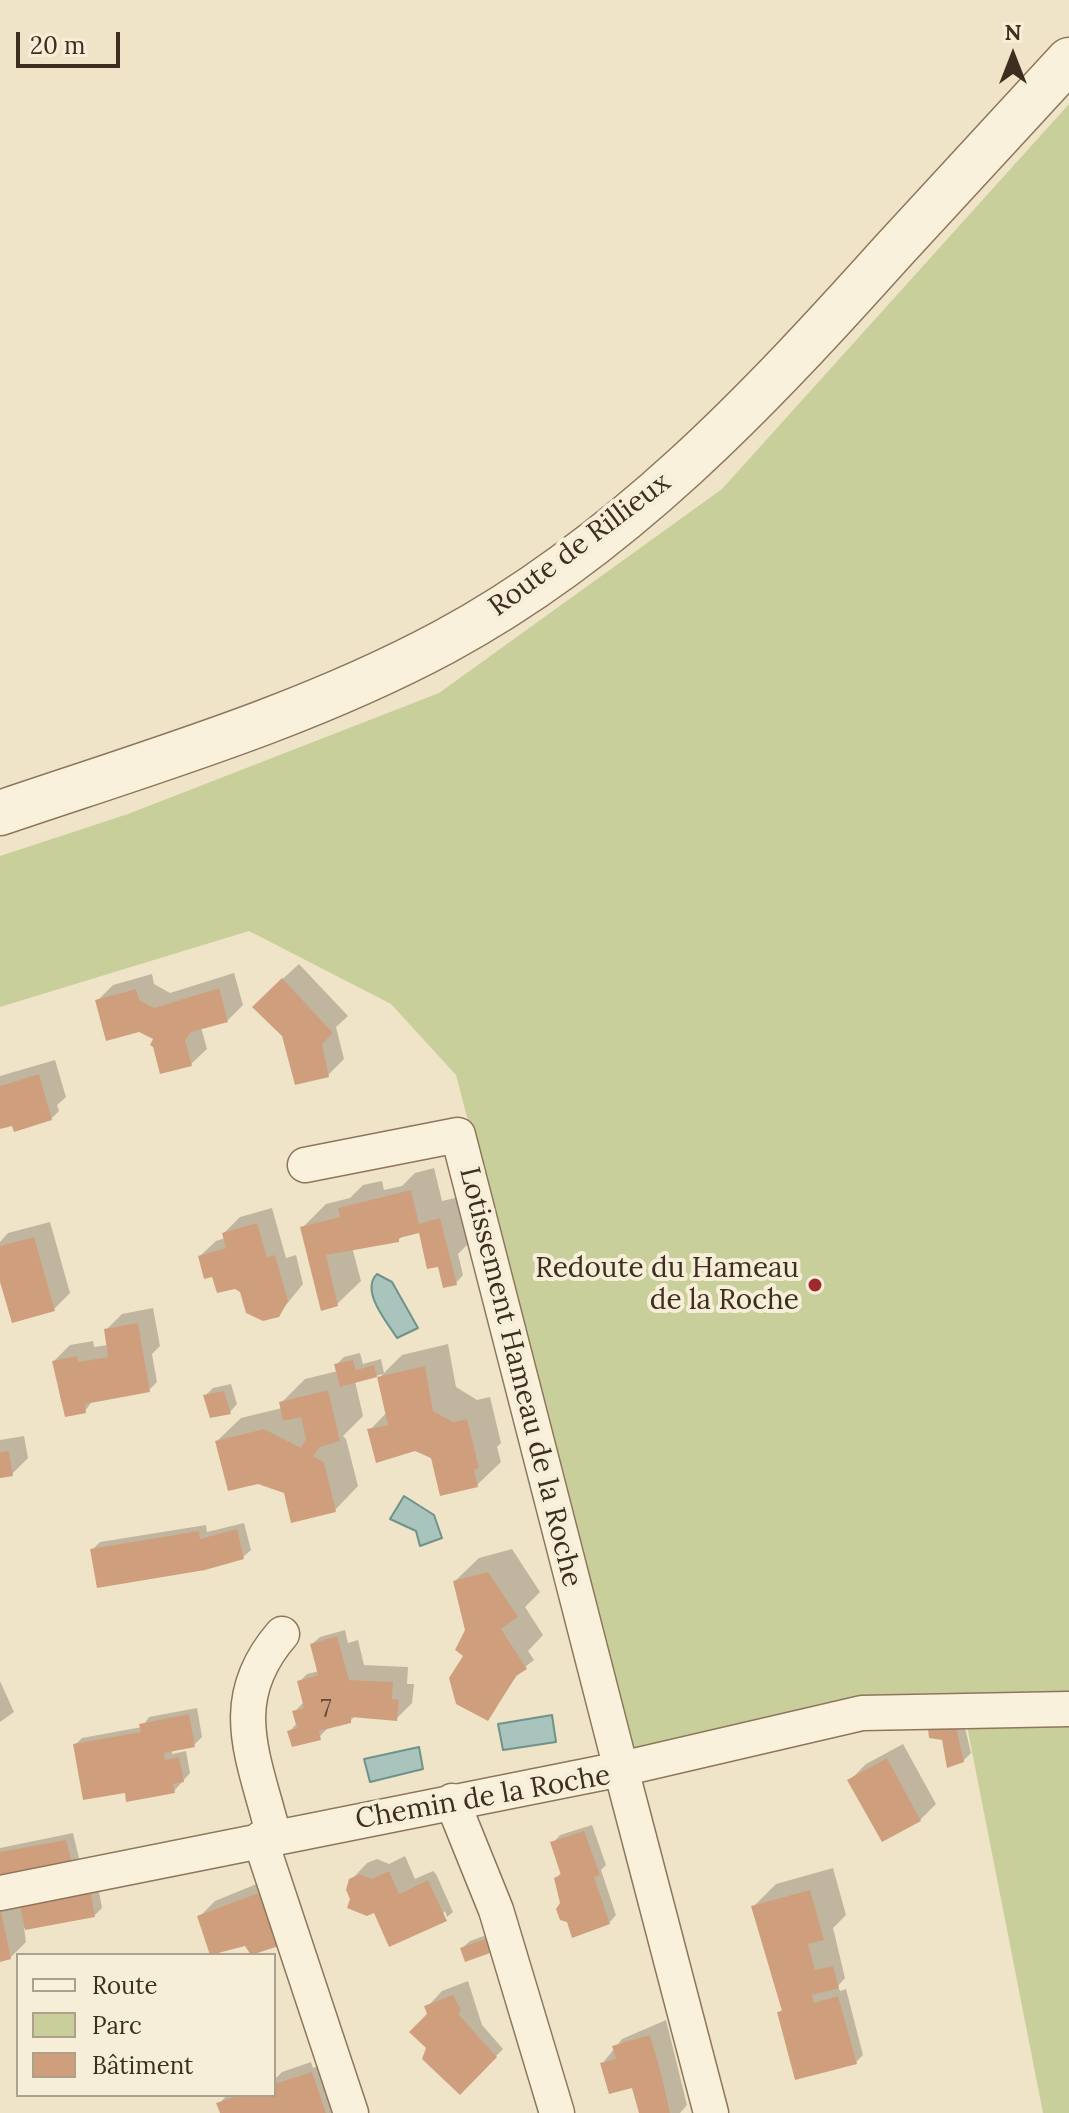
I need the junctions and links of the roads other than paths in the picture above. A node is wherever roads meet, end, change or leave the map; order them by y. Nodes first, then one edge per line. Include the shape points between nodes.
1 (1069, 60) edge
2 (0, 813) edge
3 (305, 1165) dead end
4 (282, 1634) dead end
5 (1069, 1709) edge
6 (621, 1769) junction
7 (452, 1801) junction
8 (267, 1838) junction
9 (0, 1893) edge
10 (351, 2113) edge
11 (557, 2113) edge
12 (711, 2113) edge

1 - 2 street, Route de Rillieux via 745,412 636,512 551,575 445,642 344,690
3 - 6 street, Lotissement Hameau de la Roche via 458,1135
4 - 8 street via 261,1658 249,1688 246,1717
5 - 6 street via 862,1713
6 - 7 street, Chemin de la Roche
6 - 12 street, Chemin de la Roche
7 - 8 street, Chemin de la Roche
7 - 11 street via 496,1910
8 - 9 street, Chemin de la Roche
8 - 10 street

